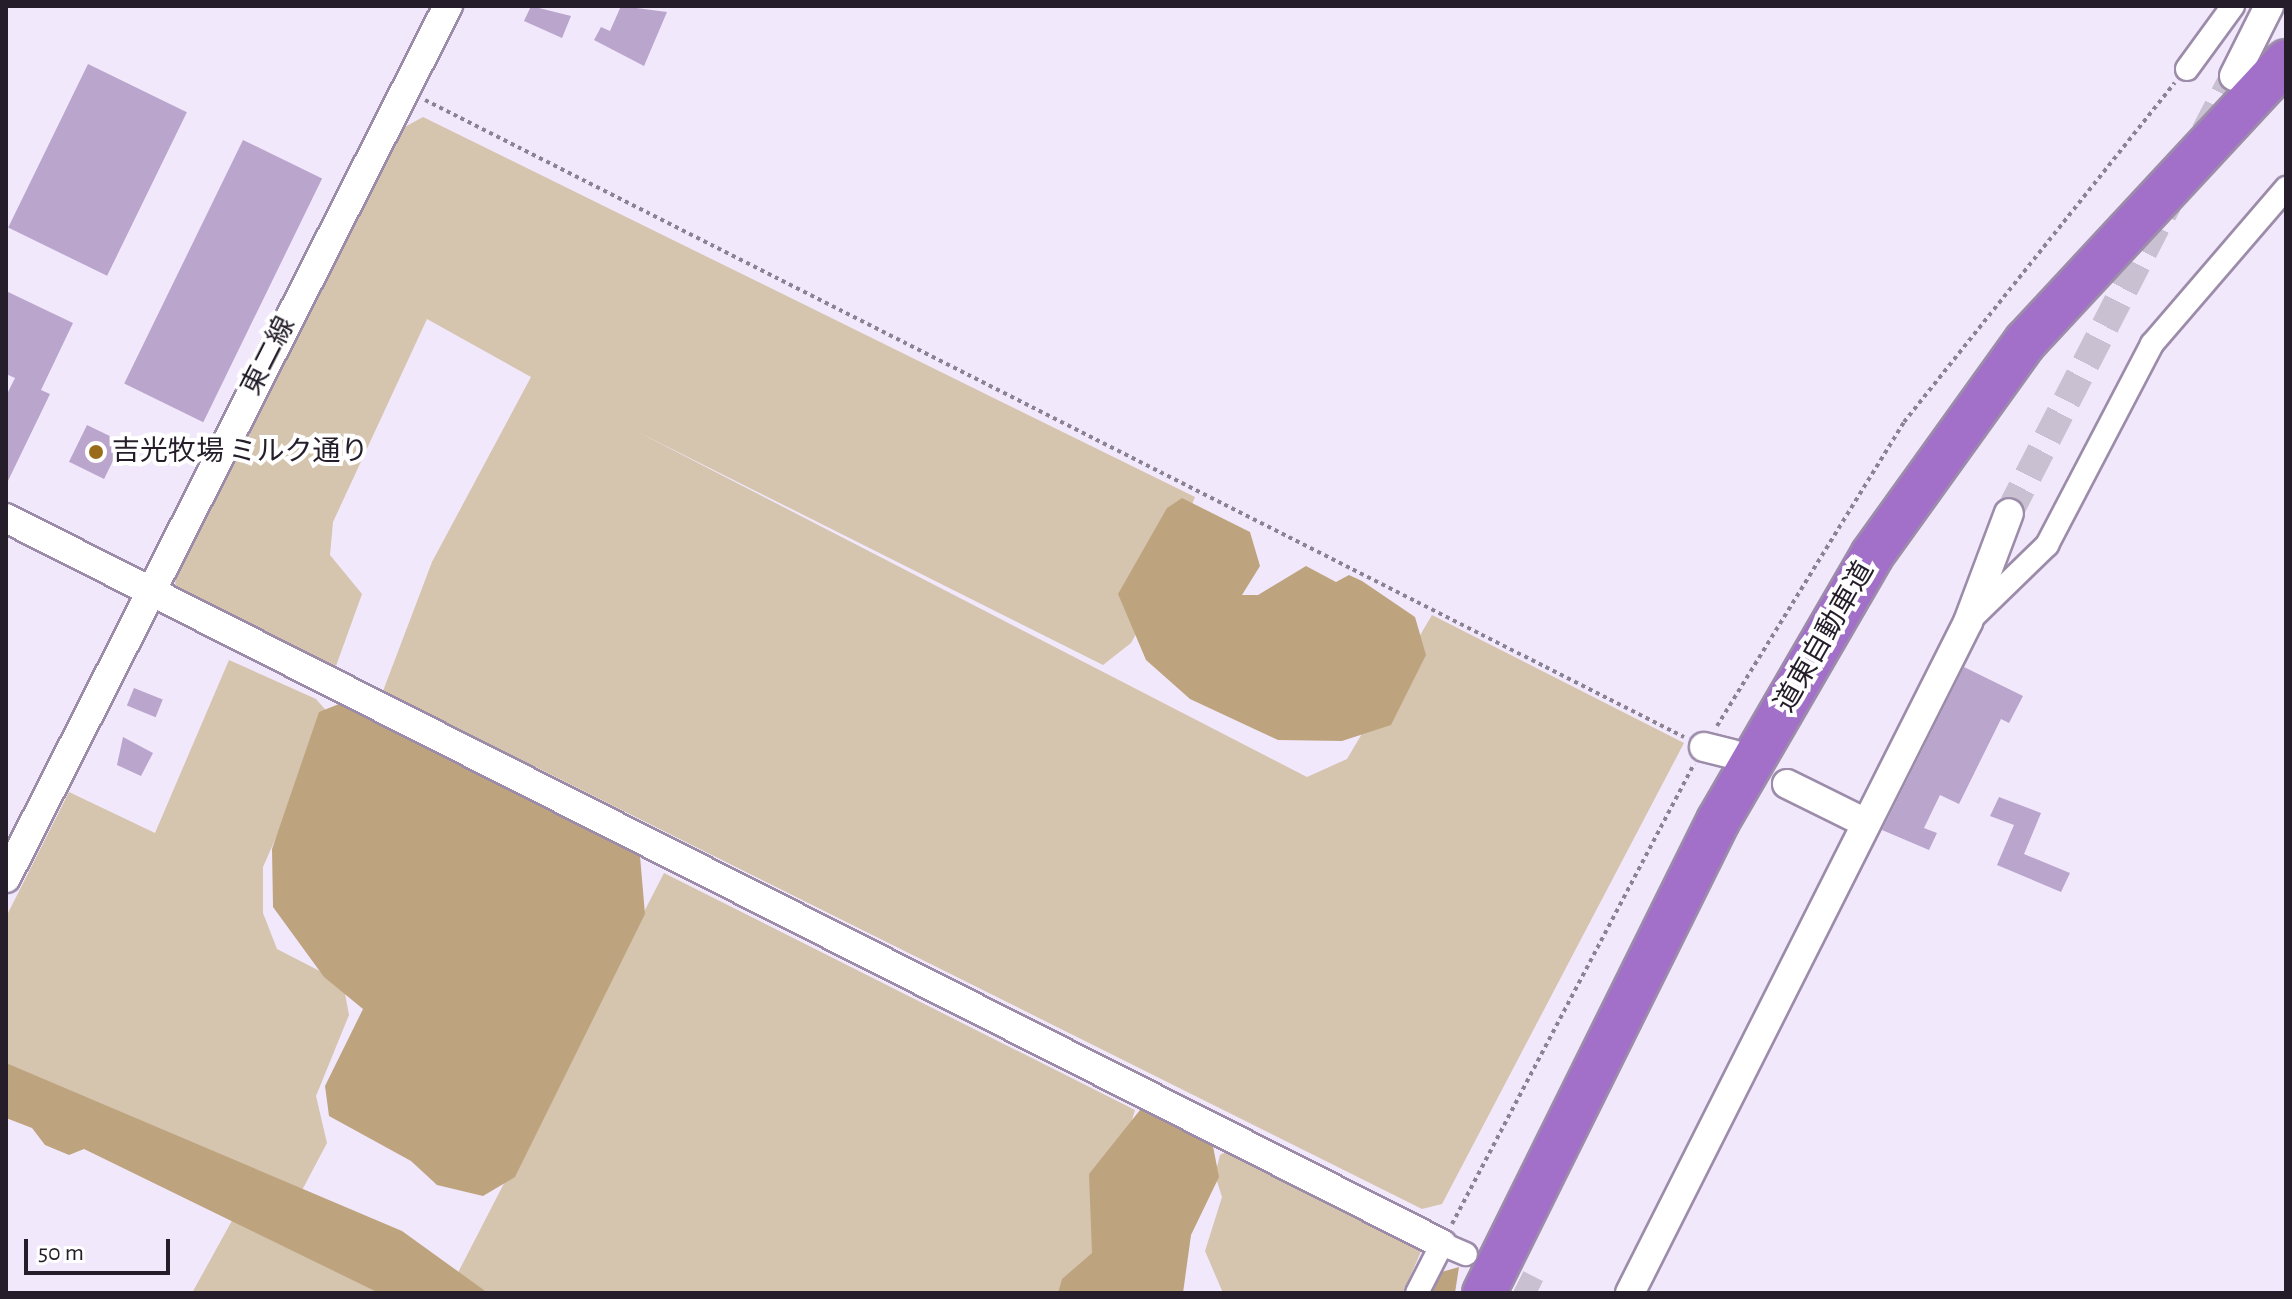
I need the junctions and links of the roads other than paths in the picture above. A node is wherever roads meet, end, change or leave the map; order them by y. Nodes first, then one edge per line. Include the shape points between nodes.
1 (448, 6) edge
2 (2233, 6) edge
3 (2269, 6) edge
4 (2286, 61) edge
5 (2187, 69) road end
6 (2234, 76) tunnel mouth
7 (2286, 188) edge
8 (2009, 513) tunnel mouth
9 (6, 518) edge
10 (149, 589) junction
11 (1968, 622) junction
12 (1704, 747) road end
13 (1732, 754) dead end
14 (1787, 784) dead end
15 (1866, 823) junction
16 (6, 878) edge
17 (1454, 1249) joint
18 (1417, 1293) edge
19 (1484, 1293) edge
20 (1630, 1293) edge

1 - 10 street, 東二線
2 - 5 street
3 - 6 street
4 - 19 highway, 道東自動車道 via 2026,341 1872,555 1718,821
7 - 11 street via 2152,344 2047,545
8 - 11 street
9 - 10 street
10 - 16 street, 東二線
10 - 17 street
11 - 15 street
12 - 13 street
14 - 15 street
15 - 20 street
17 - 18 street

